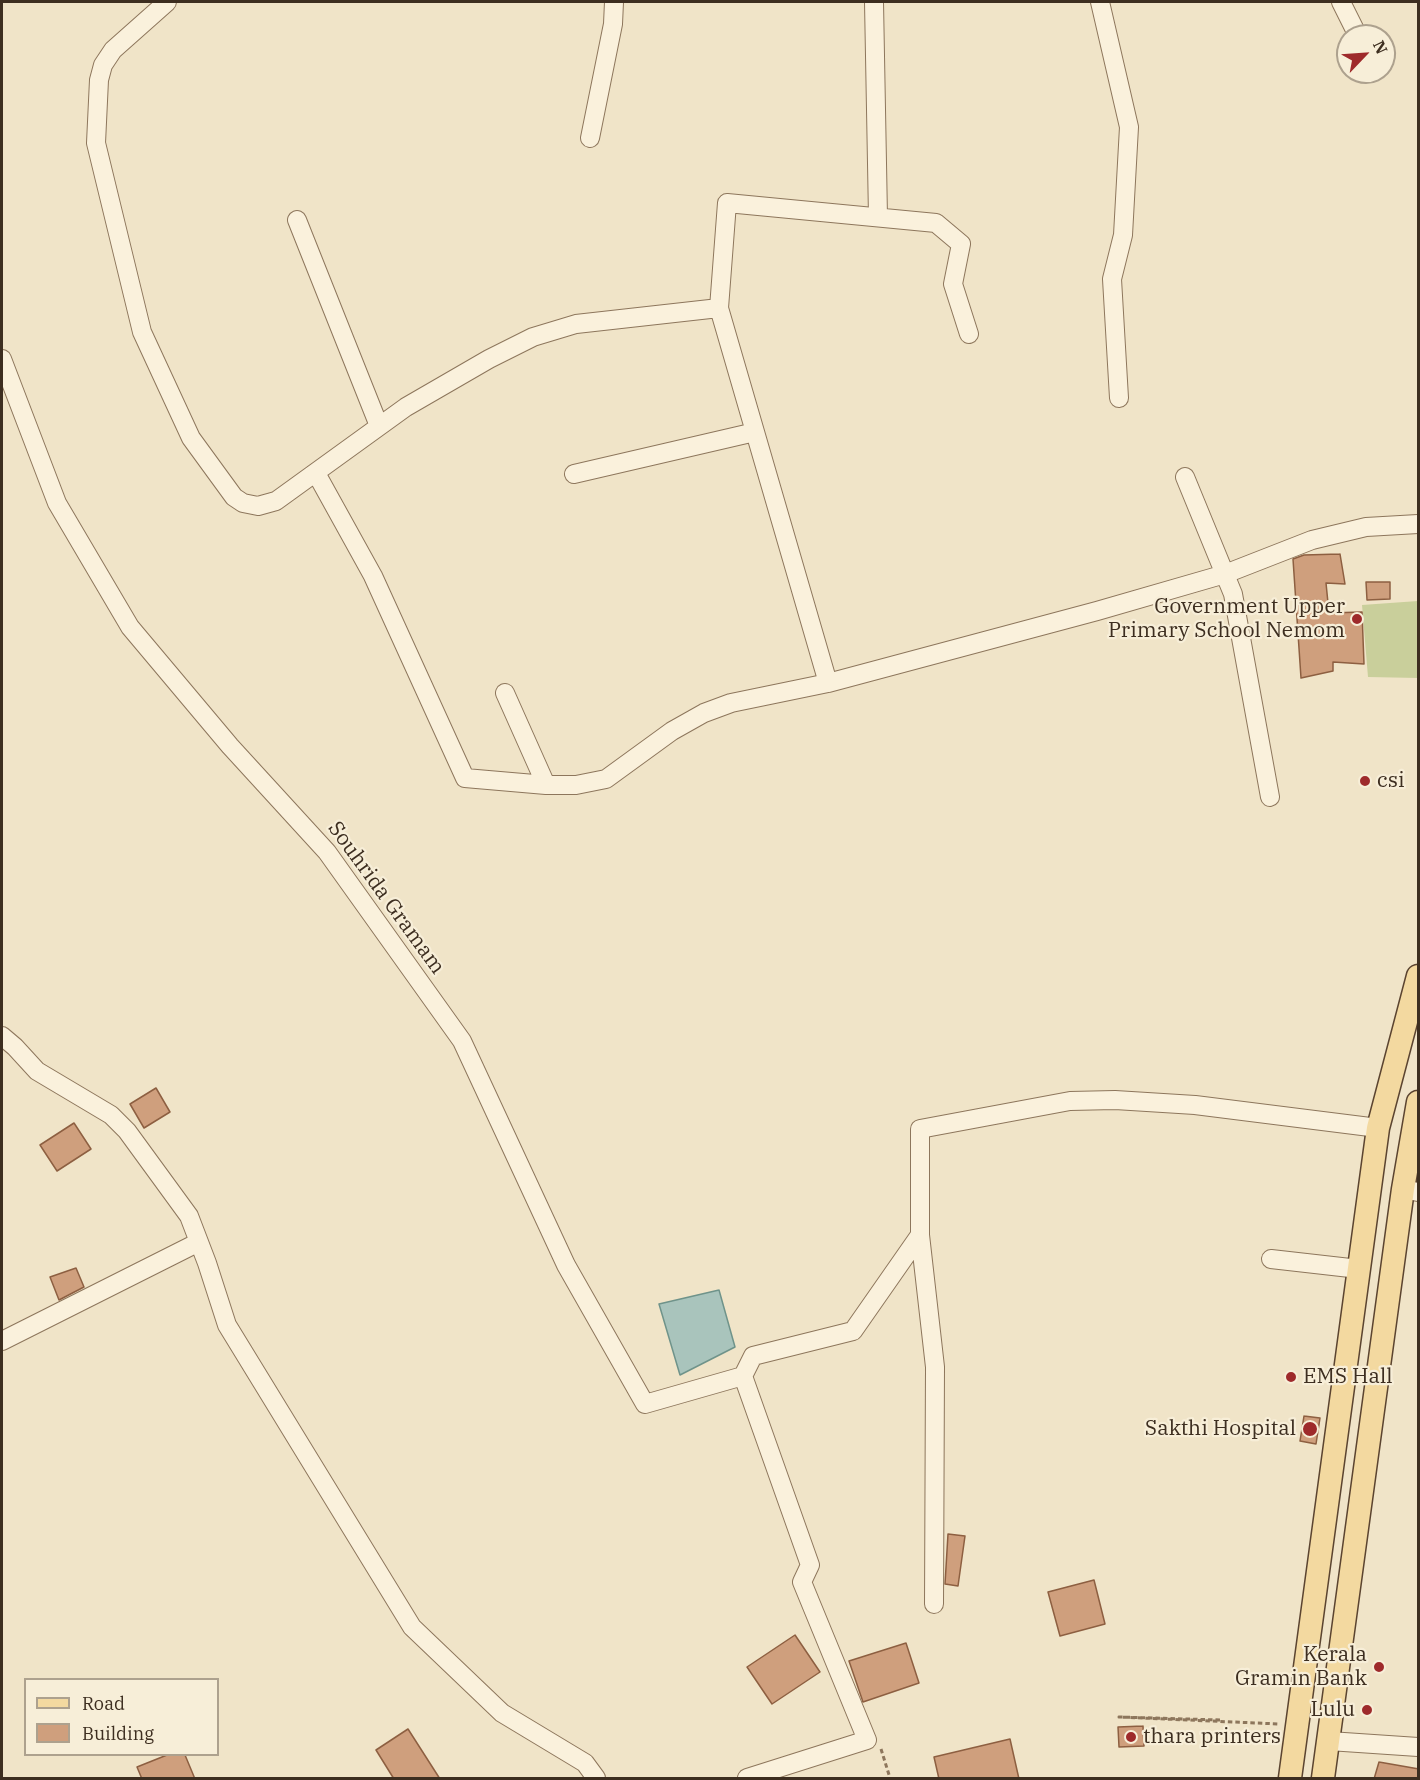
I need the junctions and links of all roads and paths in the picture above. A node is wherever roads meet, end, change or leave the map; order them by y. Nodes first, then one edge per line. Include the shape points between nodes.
1 (166, 2) edge
2 (614, 2) edge
3 (874, 2) edge
4 (1100, 2) edge
5 (1341, 2) edge
6 (1352, 24) edge
7 (590, 138) dead end
8 (878, 217) junction
9 (297, 220) dead end
10 (719, 308) junction
11 (969, 334) dead end
12 (2, 359) edge
13 (1119, 398) dead end
14 (379, 426) junction
15 (755, 432) junction
16 (316, 473) junction
17 (574, 474) dead end
18 (1185, 477) dead end
19 (1419, 524) edge
20 (1225, 574) junction
21 (828, 684) junction
22 (505, 693) dead end
23 (546, 785) junction
24 (1270, 797) dead end
25 (1419, 976) edge
26 (2, 1036) edge
27 (1419, 1102) edge
28 (1378, 1128) junction
29 (1411, 1191) edge
30 (920, 1235) junction
31 (199, 1242) junction
32 (1270, 1259) dead end
33 (1359, 1269) junction
34 (2, 1341) edge
35 (743, 1376) junction
36 (934, 1604) dead end
37 (1220, 1720) junction
38 (1299, 1726) junction
39 (867, 1740) junction
40 (1329, 1741) junction
41 (1419, 1747) edge
42 (596, 1779) edge
43 (747, 1779) edge
44 (890, 1779) edge
45 (1290, 1779) edge
46 (1323, 1779) edge

1 - 16 street via 113,50 99,80 96,143 142,332 191,438 234,498 258,506 276,501
2 - 7 street
3 - 8 street
4 - 13 street via 1129,127 1122,235 1112,279
5 - 6 street
8 - 10 street via 727,202
8 - 11 street via 936,223 961,244 953,284
9 - 14 street
10 - 14 street via 576,324 533,338 478,365
10 - 15 street
12 - 35 street, Souhrida Gramam via 57,503 130,627 230,746 327,852 462,1041 566,1265 645,1404
14 - 16 street
15 - 17 street
15 - 21 street
16 - 23 street via 373,576 465,777
18 - 20 street
19 - 20 street via 1366,527 1312,540
20 - 21 street
20 - 24 street via 1233,594
21 - 23 street via 731,703 672,731 606,779
22 - 23 street
25 - 28 main road
26 - 31 street via 37,1071 111,1115 127,1131 189,1216
27 - 29 main road
28 - 30 street via 1195,1105 1115,1100 1070,1101 920,1129
28 - 33 main road
29 - 40 main road
30 - 35 street via 853,1331 753,1356
30 - 36 street via 935,1367
31 - 34 street
31 - 42 street via 227,1325 412,1627 502,1713 585,1763
32 - 33 street
33 - 38 main road
35 - 39 street via 810,1565 802,1582
37 - 37 path via 1168,1720 1119,1717 1209,1720
37 - 38 path
38 - 45 main road
39 - 43 street
39 - 44 path via 879,1742
40 - 41 street
40 - 46 main road

